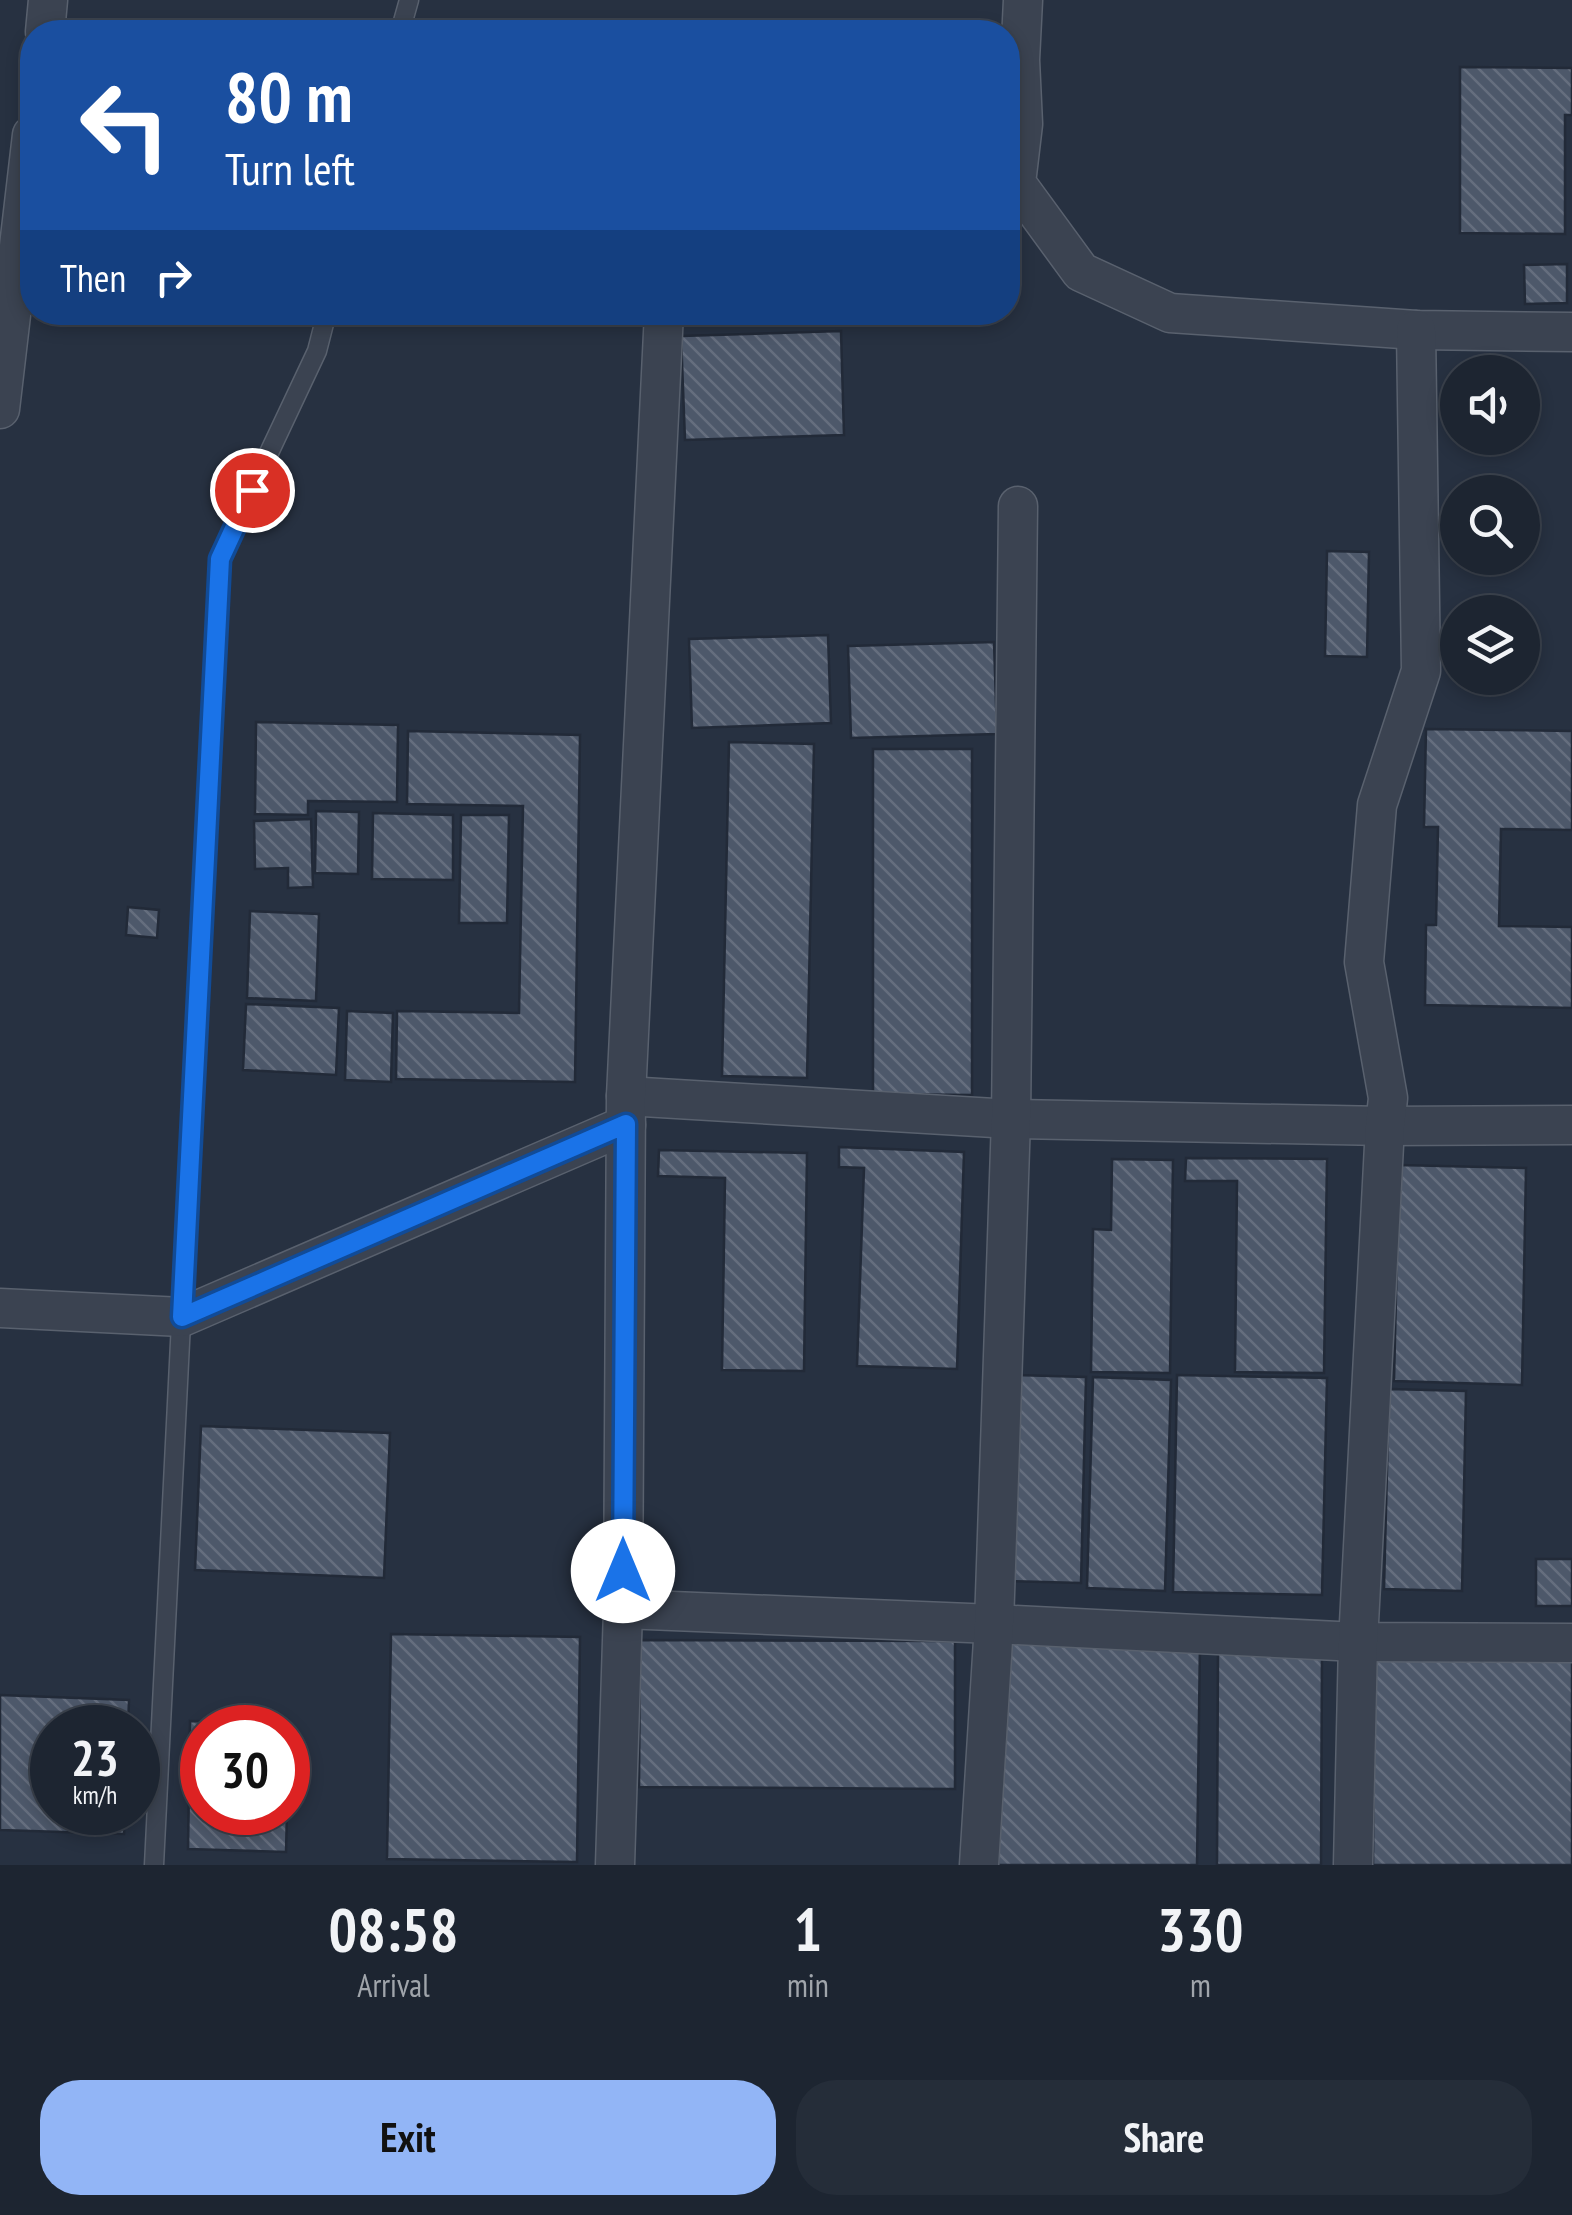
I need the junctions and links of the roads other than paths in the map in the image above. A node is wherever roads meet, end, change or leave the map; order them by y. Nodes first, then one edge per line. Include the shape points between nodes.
1 (1023, 0) edge
2 (1020, 60) edge
3 (1020, 60) edge
4 (1020, 149) edge
5 (1020, 188) edge
6 (20, 237) edge
7 (324, 325) edge
8 (663, 325) edge
9 (1416, 330) junction
10 (1572, 332) edge
11 (0, 409) edge
12 (1018, 506) dead end
13 (626, 1110) junction
14 (1012, 1118) junction
15 (1572, 1125) edge
16 (1385, 1126) junction
17 (0, 1308) edge
18 (182, 1317) junction
19 (623, 1608) junction
20 (994, 1624) junction
21 (1358, 1642) junction
22 (1572, 1644) edge
23 (154, 1865) edge
24 (615, 1865) edge
25 (980, 1865) edge
26 (1353, 1865) edge

1 - 3 street
2 - 4 street
5 - 9 street via 1081,272 1170,313
6 - 11 street
7 - 18 lane via 220,559
8 - 13 street
9 - 10 street
9 - 16 street via 1421,671 1377,805 1364,962 1388,1098
12 - 14 street
13 - 14 street
13 - 18 street
13 - 19 street
14 - 16 street
14 - 20 street
15 - 16 street
16 - 21 street
17 - 18 street
18 - 23 lane
19 - 20 street
19 - 24 street
20 - 21 street
20 - 25 street
21 - 22 street
21 - 26 street

